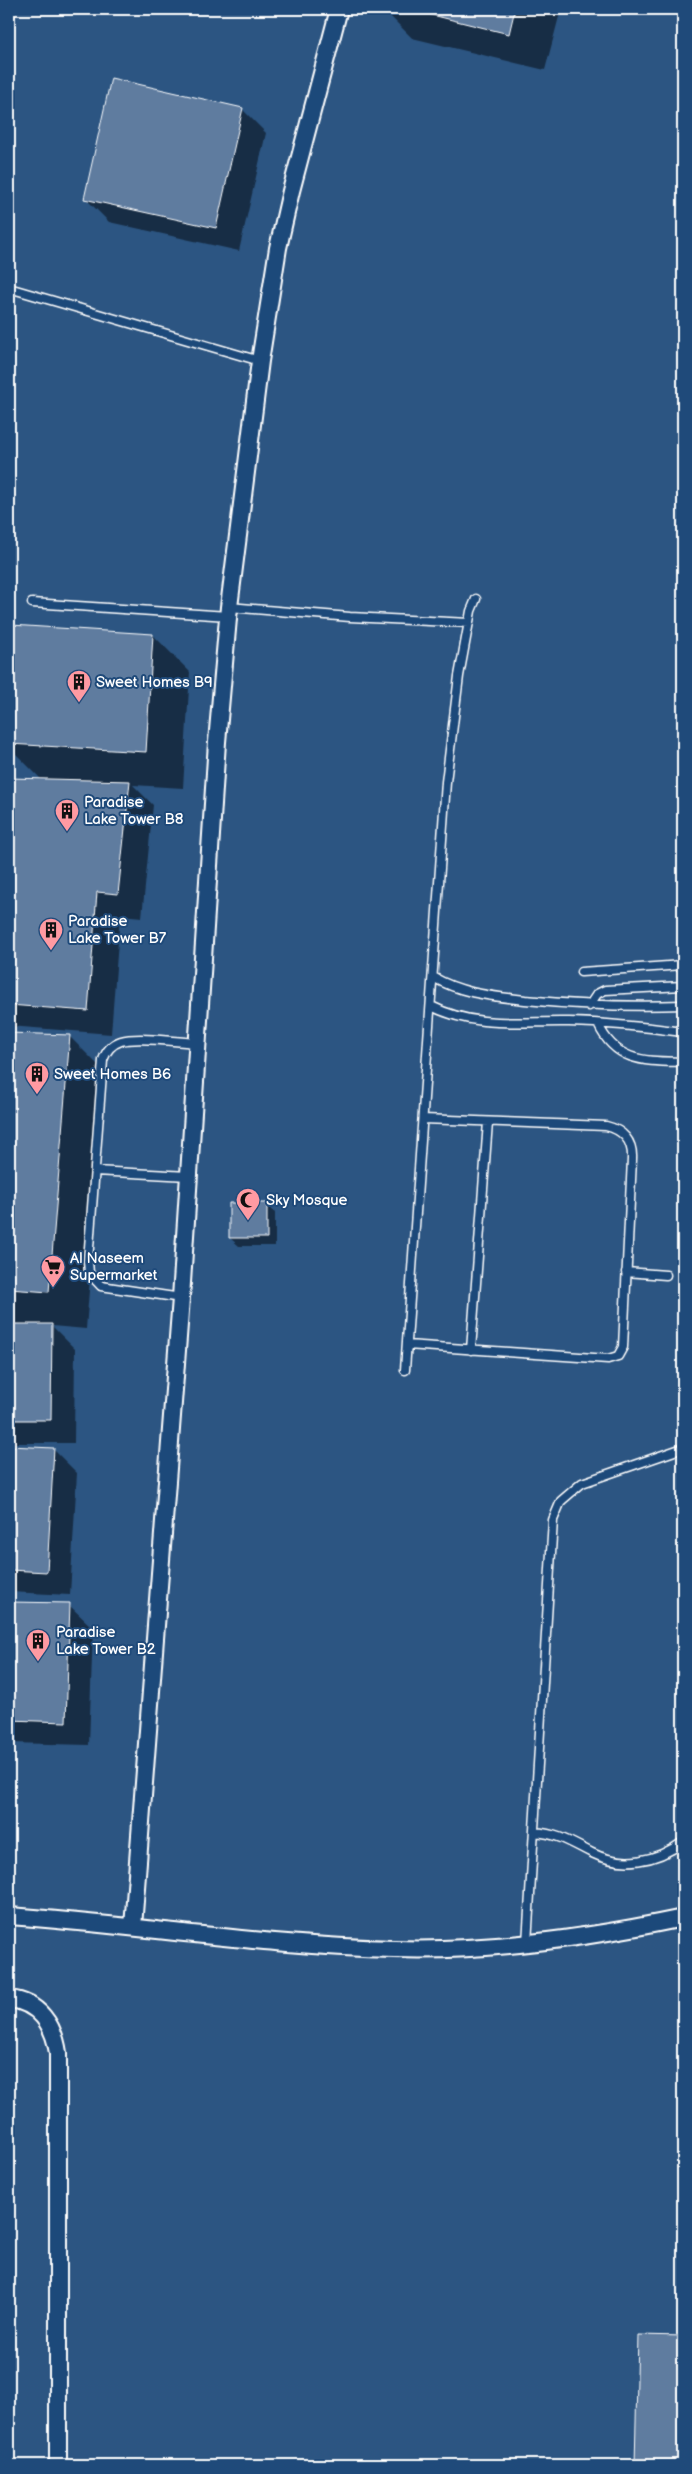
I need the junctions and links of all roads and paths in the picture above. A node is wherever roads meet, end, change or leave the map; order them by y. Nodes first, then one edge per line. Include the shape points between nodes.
1 (339, 9) edge
2 (9, 288) edge
3 (260, 361) junction
4 (476, 599) dead end
5 (32, 603) dead end
6 (228, 612) junction
7 (469, 623) junction
8 (683, 965) edge
9 (582, 972) dead end
10 (433, 977) junction
11 (683, 986) edge
12 (648, 988) junction
13 (570, 1005) junction
14 (649, 1005) junction
15 (683, 1005) edge
16 (431, 1006) junction
17 (590, 1006) junction
18 (570, 1022) junction
19 (598, 1024) junction
20 (683, 1032) edge
21 (197, 1043) junction
22 (683, 1062) edge
23 (423, 1119) junction
24 (488, 1122) junction
25 (95, 1171) junction
26 (188, 1176) junction
27 (626, 1272) junction
28 (666, 1275) dead end
29 (181, 1298) junction
30 (407, 1345) junction
31 (471, 1350) junction
32 (405, 1370) dead end
33 (683, 1448) edge
34 (534, 1832) junction
35 (683, 1842) edge
36 (9, 1916) edge
37 (683, 1918) edge
38 (133, 1927) junction
39 (527, 1943) junction
40 (9, 1999) edge
41 (58, 2465) edge

1 - 3 street via 291,191
2 - 3 lane
3 - 6 street
4 - 7 lane
5 - 6 lane
6 - 7 lane
6 - 21 street via 216,742
7 - 10 lane via 446,782
8 - 9 lane
10 - 13 lane via 472,993
10 - 16 lane
11 - 12 lane
12 - 14 lane
12 - 17 lane via 601,991 593,997
13 - 17 lane
13 - 18 lane
14 - 15 lane
14 - 17 lane
16 - 18 lane via 457,1018 485,1023
16 - 23 lane
18 - 19 lane
19 - 20 lane
19 - 22 lane via 609,1042 627,1055 648,1061
21 - 25 lane via 128,1040 110,1047 103,1060
21 - 26 street
23 - 24 lane
23 - 30 lane
24 - 27 lane via 606,1126 626,1137 632,1151
24 - 31 lane
25 - 26 lane
25 - 29 lane via 88,1261 92,1278 107,1289
26 - 29 street
27 - 28 lane
27 - 31 lane via 623,1347 613,1358
29 - 38 street
30 - 31 lane
30 - 32 lane
33 - 34 lane via 582,1483 567,1494 556,1510 551,1530
34 - 35 lane via 564,1838 604,1858 628,1862 663,1855
34 - 39 lane
36 - 38 street
37 - 39 street
38 - 39 street via 342,1948 450,1949
40 - 41 street via 30,2005 45,2017 54,2034 58,2053

